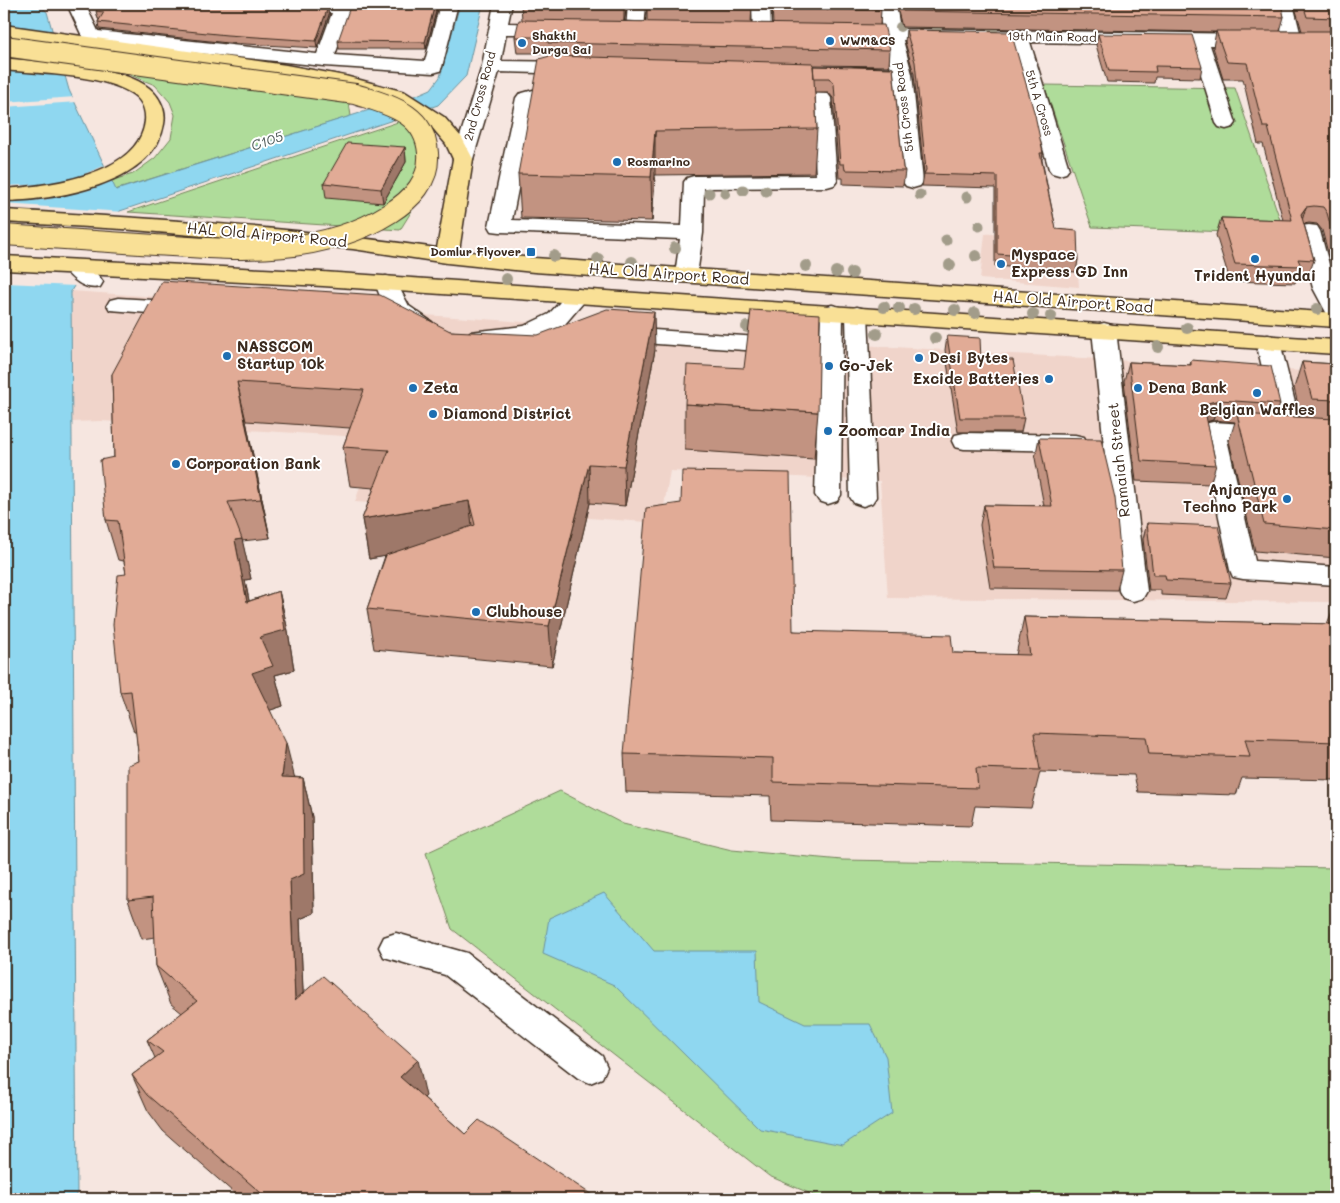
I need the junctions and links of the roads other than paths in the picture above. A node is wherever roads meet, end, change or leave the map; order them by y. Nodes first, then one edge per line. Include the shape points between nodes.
1 (76, 4) edge
2 (215, 4) edge
3 (449, 4) edge
4 (503, 4) edge
5 (637, 4) edge
6 (762, 4) edge
7 (887, 4) edge
8 (1284, 4) edge
9 (343, 6) edge
10 (497, 28) junction
11 (566, 29) edge
12 (615, 30) edge
13 (635, 30) junction
14 (654, 30) edge
15 (4, 31) edge
16 (742, 32) edge
17 (762, 32) junction
18 (780, 32) edge
19 (827, 33) edge
20 (892, 35) junction
21 (1019, 36) junction
22 (1199, 39) junction
23 (4, 46) edge
24 (324, 60) junction
25 (4, 64) edge
26 (491, 66) junction
27 (598, 68) edge
28 (834, 72) edge
29 (902, 74) junction
30 (1226, 123) dead end
31 (463, 159) junction
32 (1059, 169) dead end
33 (913, 182) dead end
34 (4, 194) edge
35 (4, 216) edge
36 (1309, 231) dead end
37 (692, 233) junction
38 (4, 235) edge
39 (447, 256) junction
40 (4, 263) edge
41 (686, 276) junction
42 (386, 283) junction
43 (578, 296) junction
44 (118, 305) dead end
45 (206, 310) edge
46 (1336, 311) edge
47 (832, 312) junction
48 (857, 314) junction
49 (379, 320) edge
50 (1336, 320) edge
51 (418, 322) junction
52 (536, 329) junction
53 (1104, 330) junction
54 (1268, 342) junction
55 (1336, 347) edge
56 (832, 349) junction
57 (964, 441) dead end
58 (1117, 444) junction
59 (828, 495) dead end
60 (863, 496) dead end
61 (1336, 576) edge
62 (1133, 590) dead end
63 (396, 946) dead end
64 (590, 1067) dead end

1 - 24 street via 91,36
2 - 9 street
3 - 24 street via 433,67
4 - 10 street, 2nd Cross Road
5 - 13 street
6 - 17 street
7 - 20 street, 5th Cross Road
8 - 22 street, 19th Main Road via 1302,40
9 - 24 street
10 - 11 street
10 - 26 street, 2nd Cross Road
12 - 13 street
13 - 14 street
15 - 31 main road via 286,71 398,96 437,121 456,142
16 - 17 street
17 - 18 street
19 - 20 street, 19th Main Road
20 - 21 street, 19th Main Road
20 - 29 street, 5th Cross Road
21 - 22 street, 19th Main Road
21 - 32 street, 5th A Cross
22 - 30 street
23 - 38 main road, bridge via 355,94 387,105 418,122 427,140 429,162 423,183 410,200 388,217 313,245 256,251
25 - 34 main road via 113,79 137,89 151,103 157,115 152,138 125,166 83,183 43,192
26 - 27 street
26 - 31 street, 2nd Cross Road
28 - 29 street
29 - 33 street, 5th Cross Road
31 - 39 main road
35 - 39 main road, HAL Old Airport Road via 353,242
36 - 46 street via 1324,288
37 - 37 street via 694,182 827,181 821,98 551,91 526,98 500,226
37 - 41 street
39 - 41 main road, HAL Old Airport Road
40 - 42 main road, HAL Old Airport Road via 87,274 229,284
41 - 50 main road, HAL Old Airport Road
42 - 43 main road, HAL Old Airport Road
42 - 51 street via 399,310
43 - 47 main road, HAL Old Airport Road
43 - 52 street via 557,319
44 - 45 street
47 - 48 main road, HAL Old Airport Road
47 - 56 street
48 - 53 main road, HAL Old Airport Road
48 - 60 street
49 - 51 street
51 - 52 street via 425,328 468,338 529,333
52 - 56 street
53 - 54 main road, HAL Old Airport Road
53 - 58 street, Ramaiah Street
54 - 55 main road, HAL Old Airport Road
54 - 61 street via 1300,435 1213,430 1243,570
56 - 59 street
57 - 58 street
58 - 62 street, Ramaiah Street
63 - 64 street via 455,963

